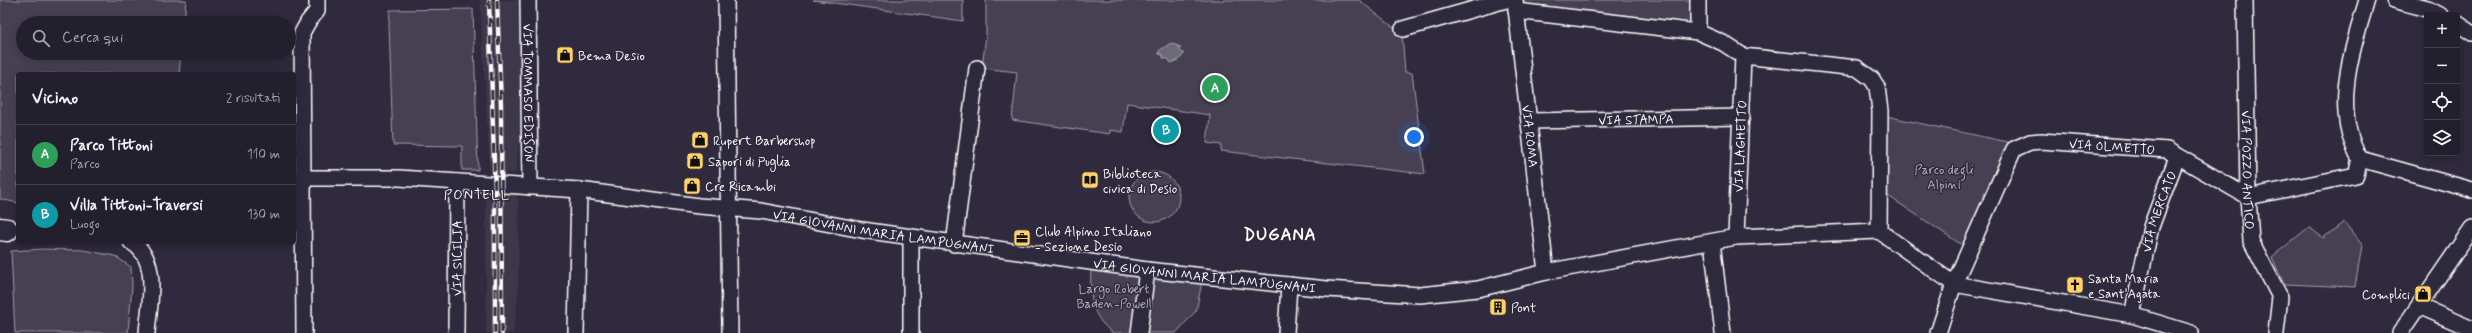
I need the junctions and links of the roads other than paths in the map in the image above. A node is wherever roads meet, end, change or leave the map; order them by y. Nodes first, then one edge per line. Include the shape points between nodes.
1 (317, 0) edge
2 (528, 0) edge
3 (726, 0) edge
4 (1698, 0) edge
5 (2245, 0) edge
6 (2367, 0) edge
7 (2394, 0) edge
8 (1512, 4) edge
9 (2431, 12) edge
10 (2460, 25) edge
11 (1403, 29) dead end
12 (1698, 32) junction
13 (2472, 33) edge
14 (1742, 56) junction
15 (977, 68) dead end
16 (1742, 117) junction
17 (1530, 121) junction
18 (2177, 156) junction
19 (2360, 159) junction
20 (304, 178) junction
21 (457, 182) junction
22 (530, 187) junction
23 (579, 190) junction
24 (2472, 190) edge
25 (2248, 197) junction
26 (729, 209) junction
27 (2472, 228) edge
28 (1879, 231) junction
29 (911, 237) junction
30 (1736, 237) junction
31 (1712, 242) junction
32 (133, 244) edge
33 (954, 244) junction
34 (1147, 270) junction
35 (1546, 272) junction
36 (1954, 284) junction
37 (1288, 285) junction
38 (2420, 306) junction
39 (2132, 315) junction
40 (2472, 330) edge
41 (146, 333) edge
42 (304, 333) edge
43 (456, 333) edge
44 (576, 333) edge
45 (730, 333) edge
46 (911, 333) edge
47 (1139, 333) edge
48 (1286, 333) edge
49 (1723, 333) edge
50 (1938, 333) edge
51 (2191, 333) edge
52 (2276, 333) edge
53 (2400, 333) edge

1 - 20 street via 318,11 302,33
2 - 22 street, VIA TOMMASO EDISON
3 - 26 street
4 - 12 street
5 - 25 street, VIA POZZO ANTICO
6 - 19 street via 2348,64 2346,100 2351,143
7 - 9 street
8 - 11 street
8 - 12 street
8 - 17 street, VIA ROMA
10 - 13 street
12 - 14 street via 1724,43
14 - 16 street, VIA LAGHETTO
14 - 28 street via 1857,68 1872,79 1877,87 1880,111
15 - 33 street
16 - 17 street, VIA STAMPA
16 - 30 street, VIA LAGHETTO
17 - 35 street, VIA ROMA
18 - 25 street, VIA OLMETTO
18 - 36 street, VIA OLMETTO via 2167,150 2041,141 2030,142 2014,149
18 - 39 street, VIA MERCATO via 2151,227
19 - 24 street
19 - 25 street via 2356,175
20 - 21 street, VIA GIOVANNI MARIA LAMPUGNANI via 399,178
20 - 42 street
21 - 22 street, VIA GIOVANNI MARIA LAMPUGNANI
21 - 43 street, VIA SICILIA
22 - 23 street, VIA GIOVANNI MARIA LAMPUGNANI
23 - 26 street, VIA GIOVANNI MARIA LAMPUGNANI
23 - 44 street
25 - 52 street, VIA POZZO ANTICO via 2251,241 2280,297
26 - 29 street, VIA GIOVANNI MARIA LAMPUGNANI via 761,211
26 - 45 street
27 - 38 street
28 - 30 street, VIA GIOVANNI MARIA LAMPUGNANI
28 - 36 street
29 - 33 street, VIA GIOVANNI MARIA LAMPUGNANI
29 - 46 street
30 - 31 street, VIA GIOVANNI MARIA LAMPUGNANI
31 - 35 street, VIA GIOVANNI MARIA LAMPUGNANI
31 - 49 street
32 - 41 street via 145,255 150,269
33 - 34 street, VIA GIOVANNI MARIA LAMPUGNANI
34 - 37 street, VIA GIOVANNI MARIA LAMPUGNANI
34 - 47 street
35 - 37 street, VIA GIOVANNI MARIA LAMPUGNANI via 1478,289 1420,295
36 - 39 street
36 - 50 street, VIA OLMETTO
37 - 48 street
38 - 40 street
38 - 53 street
39 - 51 street

